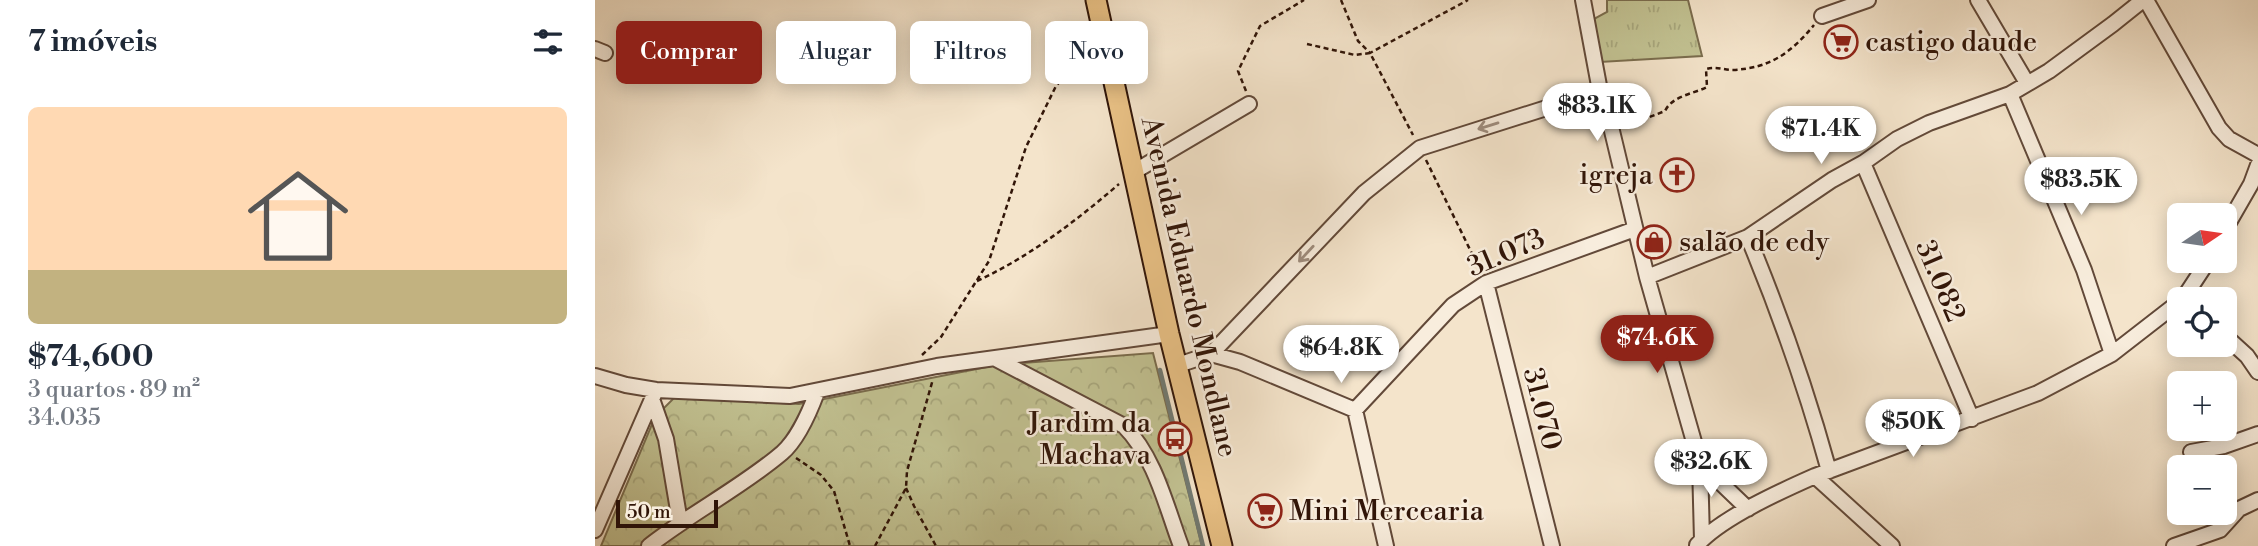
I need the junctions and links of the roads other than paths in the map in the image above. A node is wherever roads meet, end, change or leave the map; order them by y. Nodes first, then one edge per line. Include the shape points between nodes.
1 (1096, 0) edge
2 (1583, 0) edge
3 (1868, 0) edge
4 (1978, 0) edge
5 (2144, 0) edge
6 (1822, 16) road end
7 (2027, 83) junction
8 (1600, 91) junction
9 (2010, 94) junction
10 (1249, 104) road end
11 (2258, 155) edge
12 (1863, 163) junction
13 (2258, 165) edge
14 (1132, 173) junction
15 (2237, 208) edge
16 (1635, 229) junction
17 (1748, 237) junction
18 (1647, 277) junction
19 (1486, 283) junction
20 (2167, 312) edge
21 (1169, 334) junction
22 (2237, 347) edge
23 (1212, 354) junction
24 (2112, 354) junction
25 (996, 359) junction
26 (1178, 365) junction
27 (2258, 372) edge
28 (595, 376) edge
29 (817, 392) junction
30 (654, 394) junction
31 (1355, 410) junction
32 (1972, 419) junction
33 (2258, 434) edge
34 (2191, 452) dead end
35 (1700, 463) junction
36 (1822, 474) junction
37 (2258, 500) edge
38 (1748, 509) junction
39 (680, 522) junction
40 (595, 530) edge
41 (1699, 543) edge
42 (649, 546) edge
43 (1181, 546) edge
44 (1222, 546) edge
45 (1386, 546) edge
46 (1552, 546) edge
47 (1892, 546) edge
48 (2174, 546) edge

1 - 14 main road, Avenida Eduardo Mondlane
2 - 8 street
3 - 6 street
4 - 7 street
5 - 7 street
5 - 11 street via 2219,128
7 - 9 street
8 - 16 street
8 -> 23 street via 1419,148 1364,193
9 - 12 street via 1929,123
9 - 24 street via 2084,270
10 - 14 street
12 - 17 street
12 - 32 street, 31.082
13 - 15 street
14 - 21 main road, Avenida Eduardo Mondlane
16 - 18 street
16 - 19 street, 31.073
17 - 18 street
17 - 36 street via 1812,408
18 - 35 street
19 - 31 street, 31.073 via 1453,304
19 - 46 street, 31.070
20 - 24 street
21 - 25 street
21 - 26 main road, Avenida Eduardo Mondlane
22 - 27 street
23 - 26 street
23 - 31 street
24 - 32 street via 2038,393
25 - 29 street via 937,366
25 - 43 street via 1107,416 1136,438
26 - 44 main road, Avenida Eduardo Mondlane
28 - 30 street
29 - 30 street via 790,396
29 - 39 street via 808,415 783,452
30 - 39 street
30 - 40 street
31 - 45 street
32 - 36 street
33 - 34 street
35 - 38 street
35 - 41 street
36 - 38 street
36 - 47 street
37 - 48 street via 2239,509 2220,530
38 - 41 street
39 - 42 street

